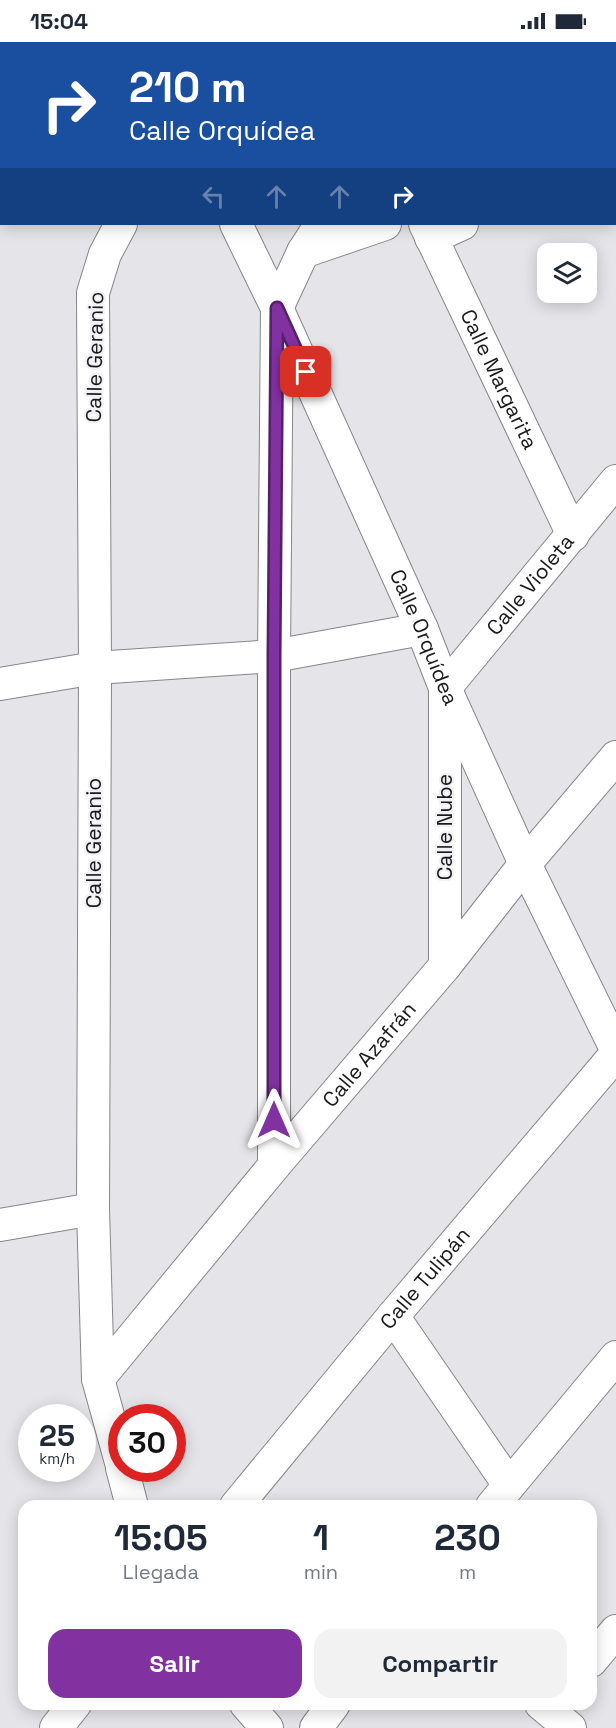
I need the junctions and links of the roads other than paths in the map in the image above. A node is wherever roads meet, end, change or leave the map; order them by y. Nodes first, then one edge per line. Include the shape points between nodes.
1 (121, 225) edge
2 (236, 225) edge
3 (320, 225) edge
4 (382, 225) edge
5 (457, 225) edge
6 (428, 231) edge
7 (303, 252) junction
8 (277, 308) junction
9 (616, 481) edge
10 (573, 535) junction
11 (422, 629) junction
12 (274, 656) junction
13 (94, 668) junction
14 (0, 684) edge
15 (445, 688) junction
16 (616, 757) edge
17 (525, 864) junction
18 (445, 966) junction
19 (616, 1049) edge
20 (616, 1054) edge
21 (274, 1166) junction
22 (93, 1209) junction
23 (0, 1225) edge
24 (393, 1316) junction
25 (616, 1357) edge
26 (98, 1379) junction
27 (108, 1416) edge
28 (126, 1482) edge
29 (501, 1496) edge
30 (130, 1500) edge
31 (241, 1500) edge
32 (616, 1631) edge
33 (597, 1654) edge
34 (70, 1710) edge
35 (251, 1710) edge
36 (330, 1710) edge
37 (56, 1728) edge
38 (267, 1728) edge
39 (316, 1728) edge

1 - 13 street, Calle Geranio via 105,254 93,293
2 - 8 street, Calle Orquídea
3 - 7 street
4 - 7 street
5 - 6 street
6 - 10 street, Calle Margarita
7 - 8 street
8 - 11 street, Calle Orquídea
8 - 12 street
9 - 10 street, Calle Violeta
10 - 15 street, Calle Violeta
11 - 12 street
11 - 15 street, Calle Orquídea
12 - 13 street
12 - 21 street
13 - 14 street
13 - 22 street, Calle Geranio
15 - 17 street, Calle Orquídea
15 - 18 street, Calle Nube
16 - 17 street, Calle Azafrán
17 - 18 street, Calle Azafrán
17 - 19 street, Calle Orquídea
18 - 21 street, Calle Azafrán
20 - 24 street, Calle Tulipán
21 - 26 street, Calle Azafrán
22 - 23 street
22 - 26 street, Calle Geranio
24 - 29 street
24 - 31 street, Calle Tulipán
25 - 29 street
26 - 27 street, Calle Geranio
28 - 30 street, Calle Geranio
32 - 33 street
34 - 37 street
35 - 38 street
36 - 39 street

